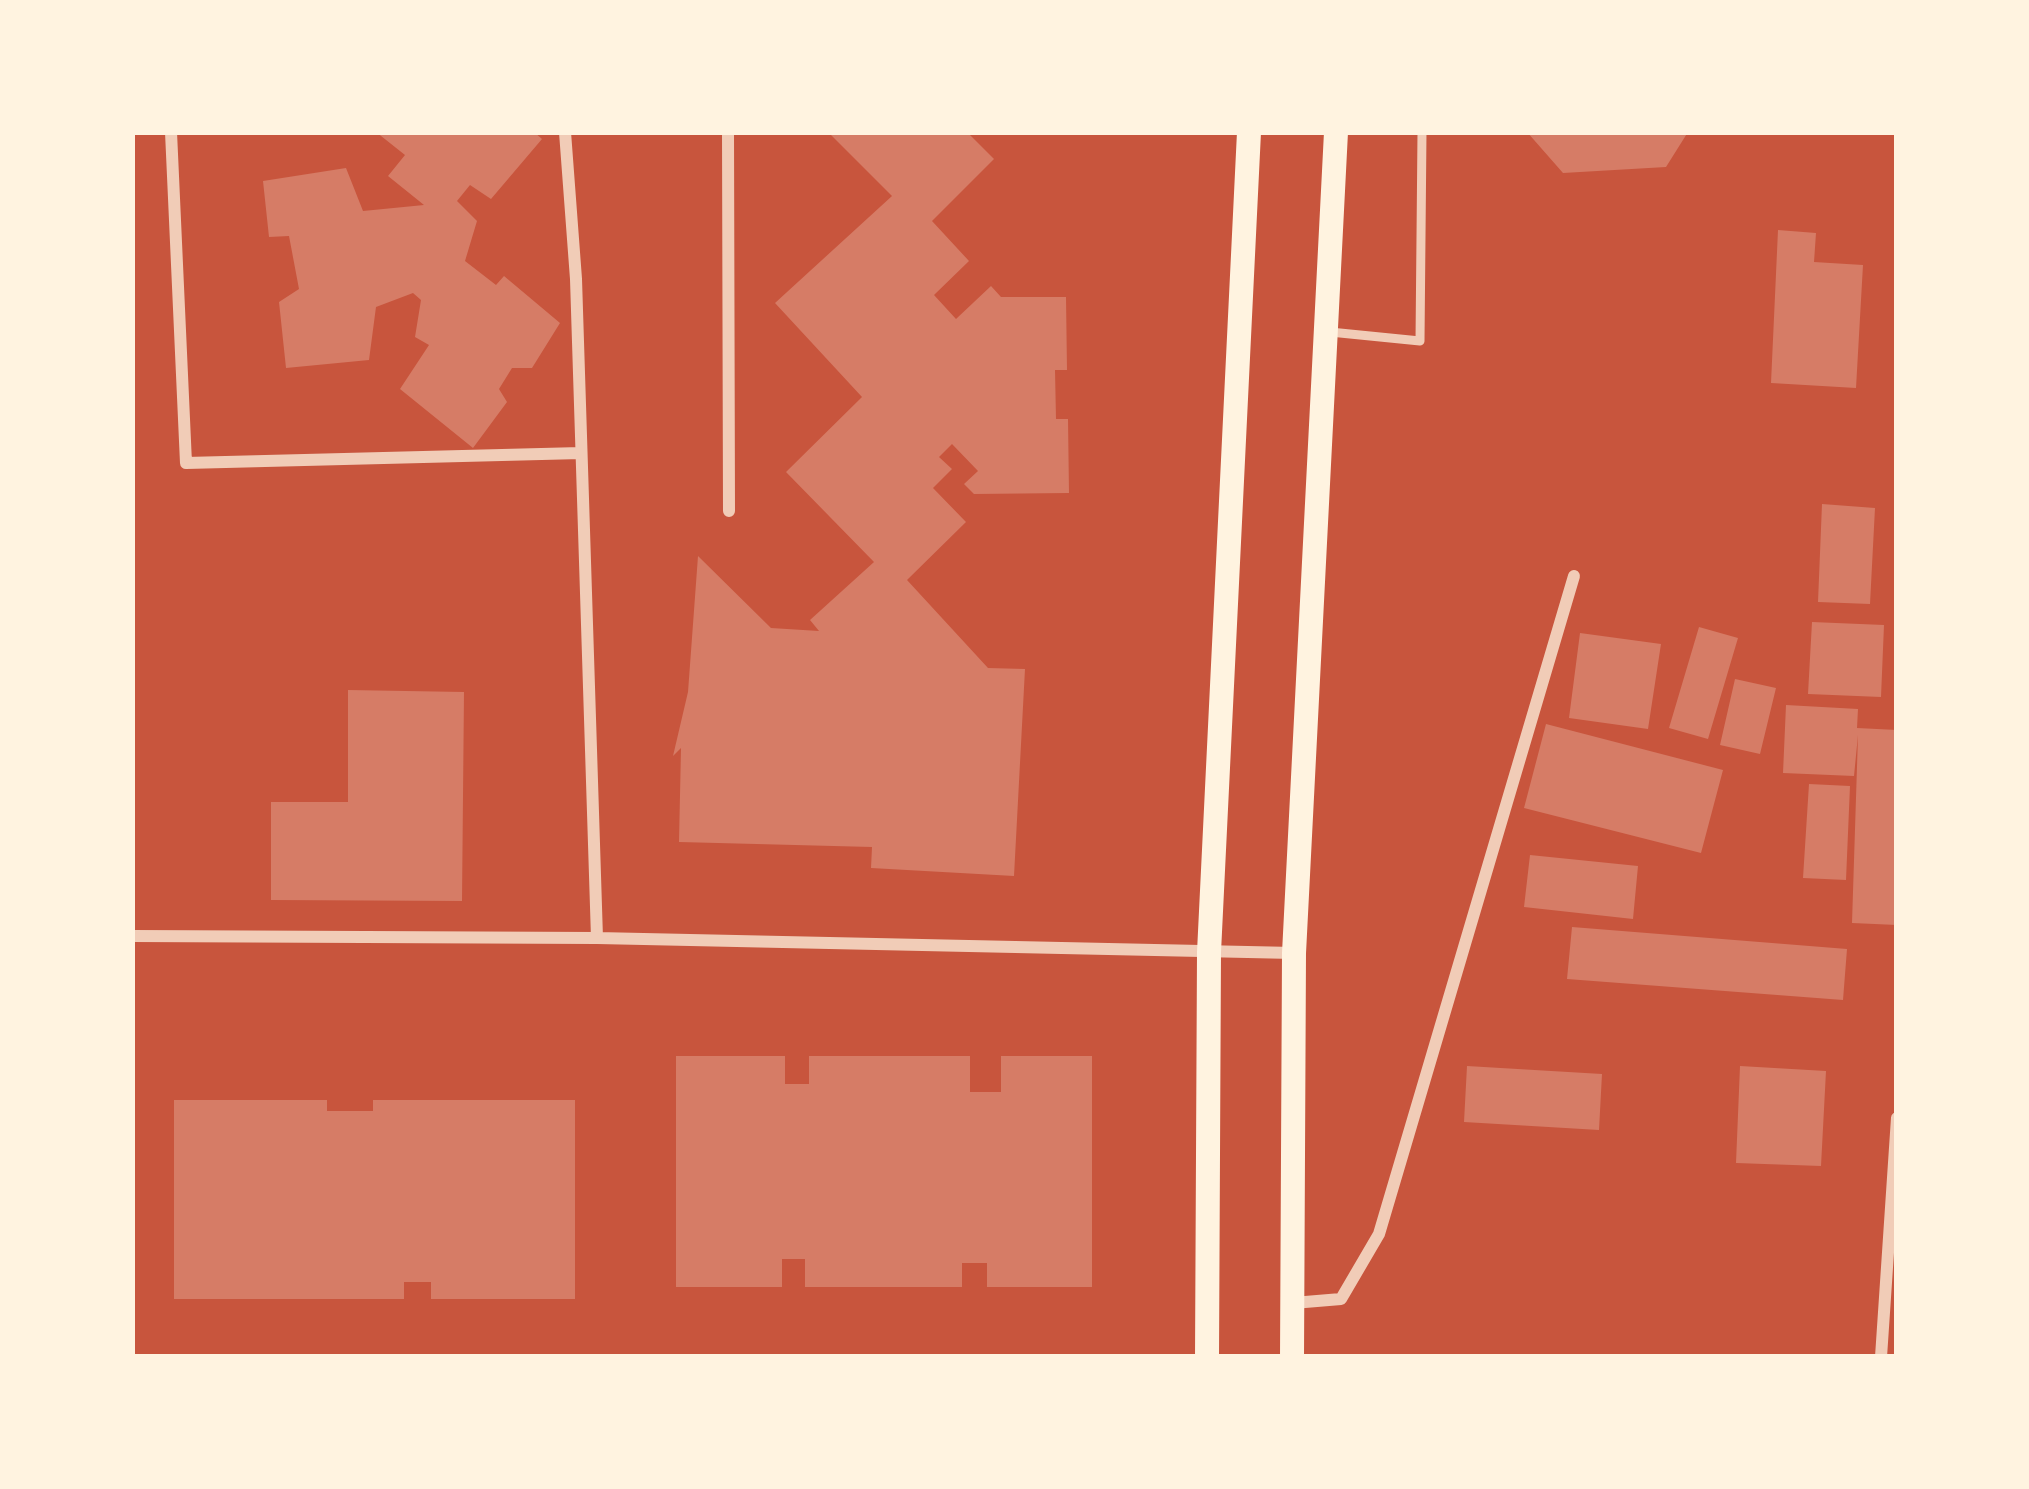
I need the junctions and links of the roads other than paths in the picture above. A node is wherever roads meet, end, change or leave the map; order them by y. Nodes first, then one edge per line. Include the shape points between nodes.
1 (171, 132) edge
2 (565, 132) edge
3 (728, 132) edge
4 (1249, 132) edge
5 (1336, 132) edge
6 (1422, 132) edge
7 (1326, 331) junction
8 (581, 453) junction
9 (730, 511) dead end
10 (1574, 576) dead end
11 (132, 936) edge
12 (597, 938) junction
13 (1209, 952) junction
14 (1294, 953) junction
15 (1897, 1118) edge
16 (1291, 1303) junction
17 (1207, 1357) edge
18 (1292, 1357) edge
19 (1881, 1357) edge

1 - 8 street via 186,463
2 - 8 street
3 - 9 street
4 - 13 main road
5 - 7 main road
6 - 7 lane via 1420,341
7 - 14 main road
8 - 12 street
10 - 16 street via 1379,1234 1341,1299
11 - 12 street
12 - 13 street
13 - 14 street
13 - 17 main road
14 - 16 main road
15 - 19 street
16 - 18 main road

